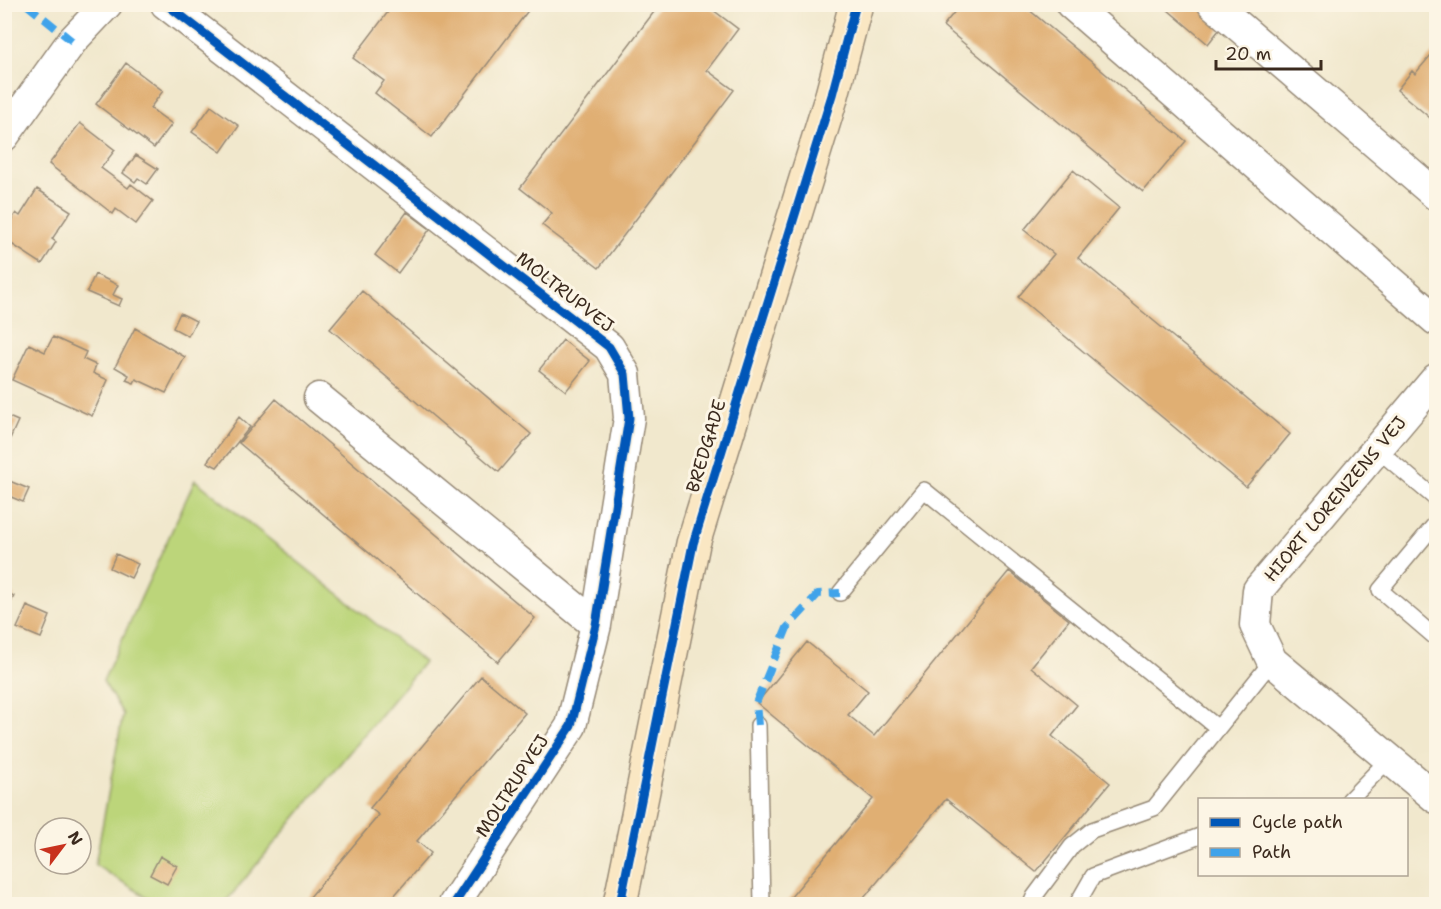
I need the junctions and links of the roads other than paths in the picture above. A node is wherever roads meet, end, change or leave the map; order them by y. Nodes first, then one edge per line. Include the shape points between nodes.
1 (107, 4) edge
2 (166, 4) edge
3 (856, 4) edge
4 (1071, 4) edge
5 (1213, 4) edge
6 (4, 136) edge
7 (1437, 195) edge
8 (1437, 320) edge
9 (1437, 379) edge
10 (320, 398) dead end
11 (1377, 449) junction
12 (1437, 499) edge
13 (1437, 523) edge
14 (840, 593) dead end
15 (596, 625) junction
16 (1437, 638) edge
17 (1272, 661) junction
18 (758, 725) dead end
19 (1218, 728) junction
20 (1389, 759) junction
21 (1351, 798) edge
22 (1437, 798) edge
23 (1198, 837) edge
24 (454, 904) edge
25 (620, 904) edge
26 (762, 904) edge
27 (1031, 904) edge
28 (1077, 904) edge

1 - 6 street via 72,41
2 - 15 street, MOLTRUPVEJ via 609,347 625,374 629,418
3 - 25 street, BREDGADE via 832,95 693,544
4 - 8 street
5 - 7 street
9 - 11 street, HIORT LORENZENS VEJ
10 - 15 street
11 - 12 lane
11 - 17 street, HIORT LORENZENS VEJ via 1258,590 1255,624
13 - 16 lane via 1380,590
14 - 19 lane via 924,490
15 - 24 street, MOLTRUPVEJ via 571,726
17 - 19 lane
17 - 20 street, HIORT LORENZENS VEJ
18 - 26 lane
19 - 27 lane via 1154,808 1092,830 1072,846
20 - 21 lane
20 - 22 street, HIORT LORENZENS VEJ
23 - 28 lane via 1093,876

